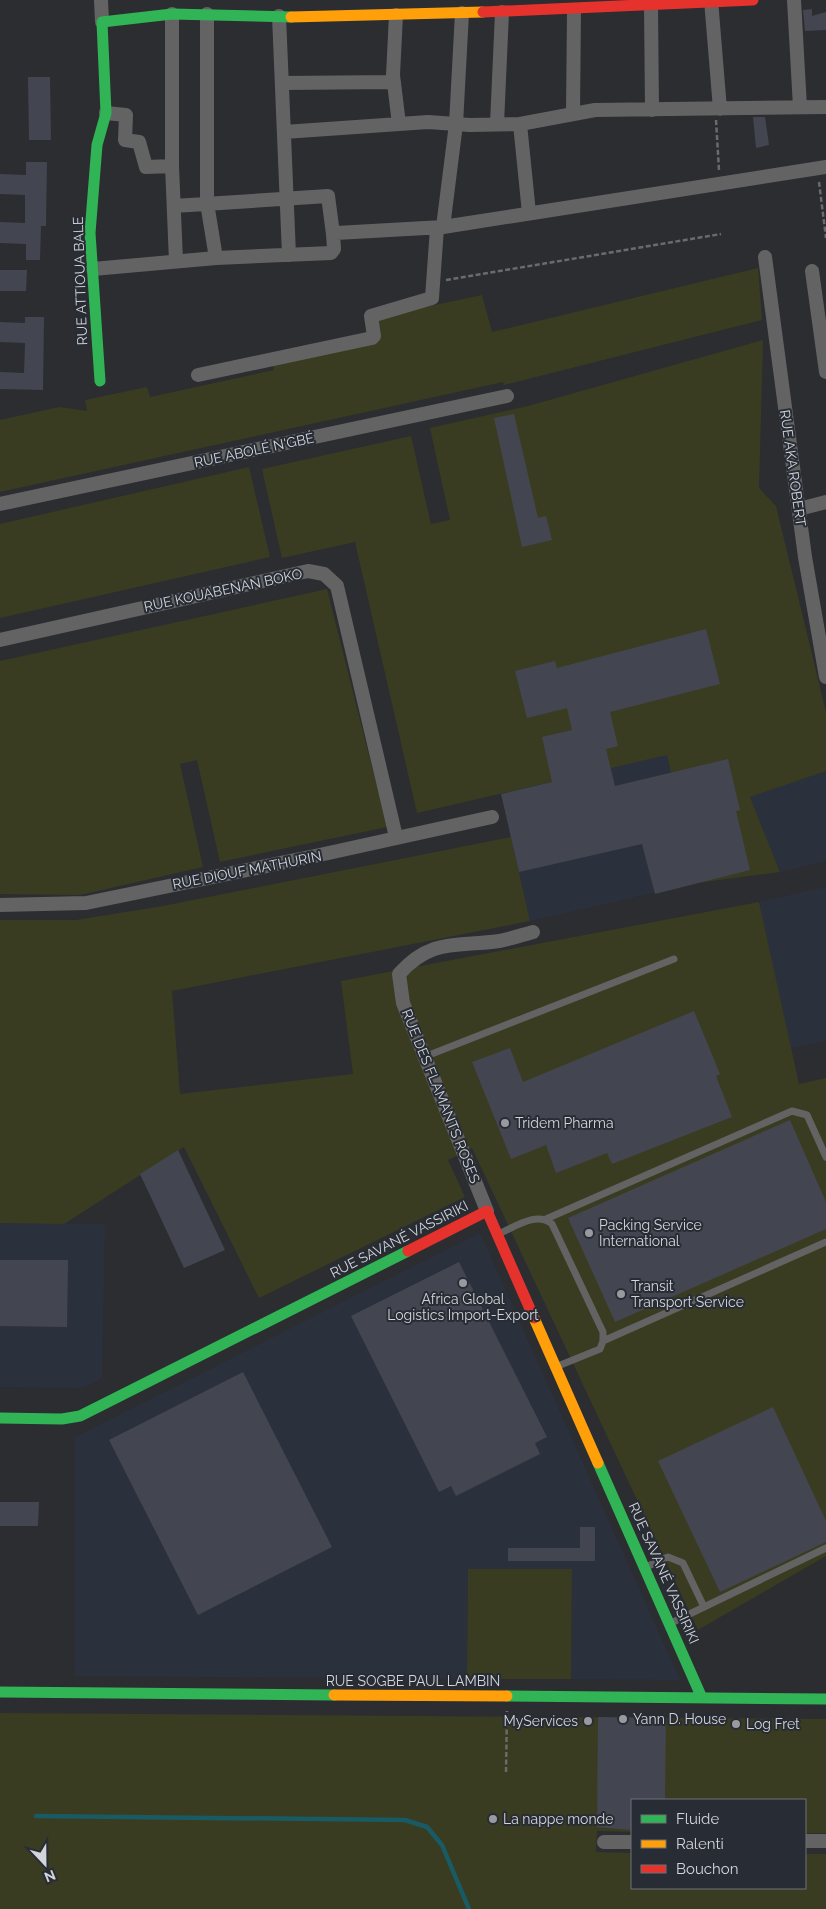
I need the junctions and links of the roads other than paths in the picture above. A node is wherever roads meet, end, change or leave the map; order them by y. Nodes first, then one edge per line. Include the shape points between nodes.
1 (101, 0) edge
2 (752, 0) edge
3 (794, 0) edge
4 (711, 1) edge
5 (651, 5) junction
6 (574, 10) junction
7 (502, 12) junction
8 (462, 13) junction
9 (172, 14) junction
10 (207, 14) junction
11 (396, 15) junction
12 (279, 16) junction
13 (102, 22) junction
14 (394, 82) junction
15 (282, 83) junction
16 (800, 107) junction
17 (826, 107) edge
18 (718, 109) junction
19 (652, 110) junction
20 (106, 113) junction
21 (574, 114) junction
22 (399, 124) junction
23 (456, 124) junction
24 (497, 124) junction
25 (520, 124) junction
26 (284, 132) junction
27 (172, 166) junction
28 (822, 168) edge
29 (287, 199) junction
30 (207, 203) junction
31 (174, 206) junction
32 (529, 214) junction
33 (440, 227) junction
34 (333, 234) junction
35 (289, 255) junction
36 (765, 257) dead end
37 (216, 258) junction
38 (176, 261) junction
39 (93, 269) junction
40 (812, 271) dead end
41 (826, 372) edge
42 (198, 375) dead end
43 (100, 381) dead end
44 (507, 396) dead end
45 (826, 502) edge
46 (0, 504) edge
47 (799, 509) junction
48 (0, 640) edge
49 (826, 677) edge
50 (492, 817) dead end
51 (396, 837) junction
52 (0, 905) edge
53 (533, 932) dead end
54 (674, 959) dead end
55 (424, 1057) junction
56 (826, 1157) edge
57 (488, 1210) junction
58 (546, 1219) junction
59 (498, 1234) junction
60 (826, 1242) edge
61 (603, 1341) junction
62 (557, 1367) junction
63 (0, 1418) edge
64 (826, 1548) edge
65 (645, 1567) junction
66 (704, 1606) junction
67 (670, 1624) junction
68 (0, 1692) edge
69 (702, 1698) junction
70 (826, 1699) edge
71 (806, 1841) edge
72 (826, 1841) edge
73 (604, 1842) dead end
74 (631, 1842) edge

1 - 13 street
2 - 4 street
3 - 16 street
4 - 5 street
4 - 18 street
5 - 6 street
5 - 19 street
6 - 7 street
6 - 21 street
7 - 8 street
7 - 24 street
8 - 11 street
8 - 23 street
9 - 10 street
9 - 13 street
9 - 27 street
10 - 12 street
10 - 30 street
11 - 12 street
11 - 14 street
12 - 15 street
13 - 20 street, RUE ATTIOUA BALE
14 - 15 street
14 - 22 street
15 - 26 street
16 - 17 street
16 - 18 street
18 - 19 street
19 - 21 street via 595,110
20 - 27 street via 126,114 125,140 139,142 148,168
20 - 39 street, RUE ATTIOUA BALE via 97,145 90,233
21 - 25 street
22 - 23 street
22 - 26 street
23 - 24 street
23 - 33 street
24 - 25 street
25 - 32 street
26 - 29 street
27 - 31 street
28 - 32 street
29 - 30 street
29 - 34 street via 328,196
29 - 35 street
30 - 31 street
30 - 37 street
31 - 38 street
32 - 33 street
33 - 34 street
33 - 42 street via 434,294 429,300 371,316 372,338
34 - 35 street via 333,252
35 - 37 street
36 - 47 street, RUE AKA ROBERT
37 - 38 street
38 - 39 street
39 - 43 street, RUE ATTIOUA BALE
40 - 41 street
44 - 46 street, RUE ABOLÉ N'GBÉ
45 - 47 street
47 - 49 street, RUE AKA ROBERT
48 - 51 street, RUE KOUABENAN BOKO via 308,571 324,574 337,586
50 - 51 street, RUE DIOUF MATHURIN
51 - 52 street, RUE DIOUF MATHURIN via 86,903
53 - 55 street, RUE DES FLAMANTS ROSES via 501,941 429,950 412,959 399,974 403,1003
54 - 55 lane
55 - 57 street, RUE DES FLAMANTS ROSES
56 - 58 lane via 807,1115 792,1111
57 - 59 street, RUE SAVANÉ VASSIRIKI
57 - 63 street, RUE SAVANÉ VASSIRIKI via 80,1416 62,1419
58 - 59 lane via 537,1218
58 - 61 lane via 557,1233 603,1332
59 - 62 street, RUE SAVANÉ VASSIRIKI
60 - 61 lane
61 - 62 lane via 600,1349
62 - 65 street, RUE SAVANÉ VASSIRIKI
64 - 66 lane
65 - 66 lane via 668,1557 683,1563
65 - 67 street, RUE SAVANÉ VASSIRIKI
66 - 67 lane
67 - 69 street, RUE SAVANÉ VASSIRIKI
68 - 69 street, RUE SOGBE PAUL LAMBIN
69 - 70 street, RUE SOGBE PAUL LAMBIN
71 - 72 street
73 - 74 street

